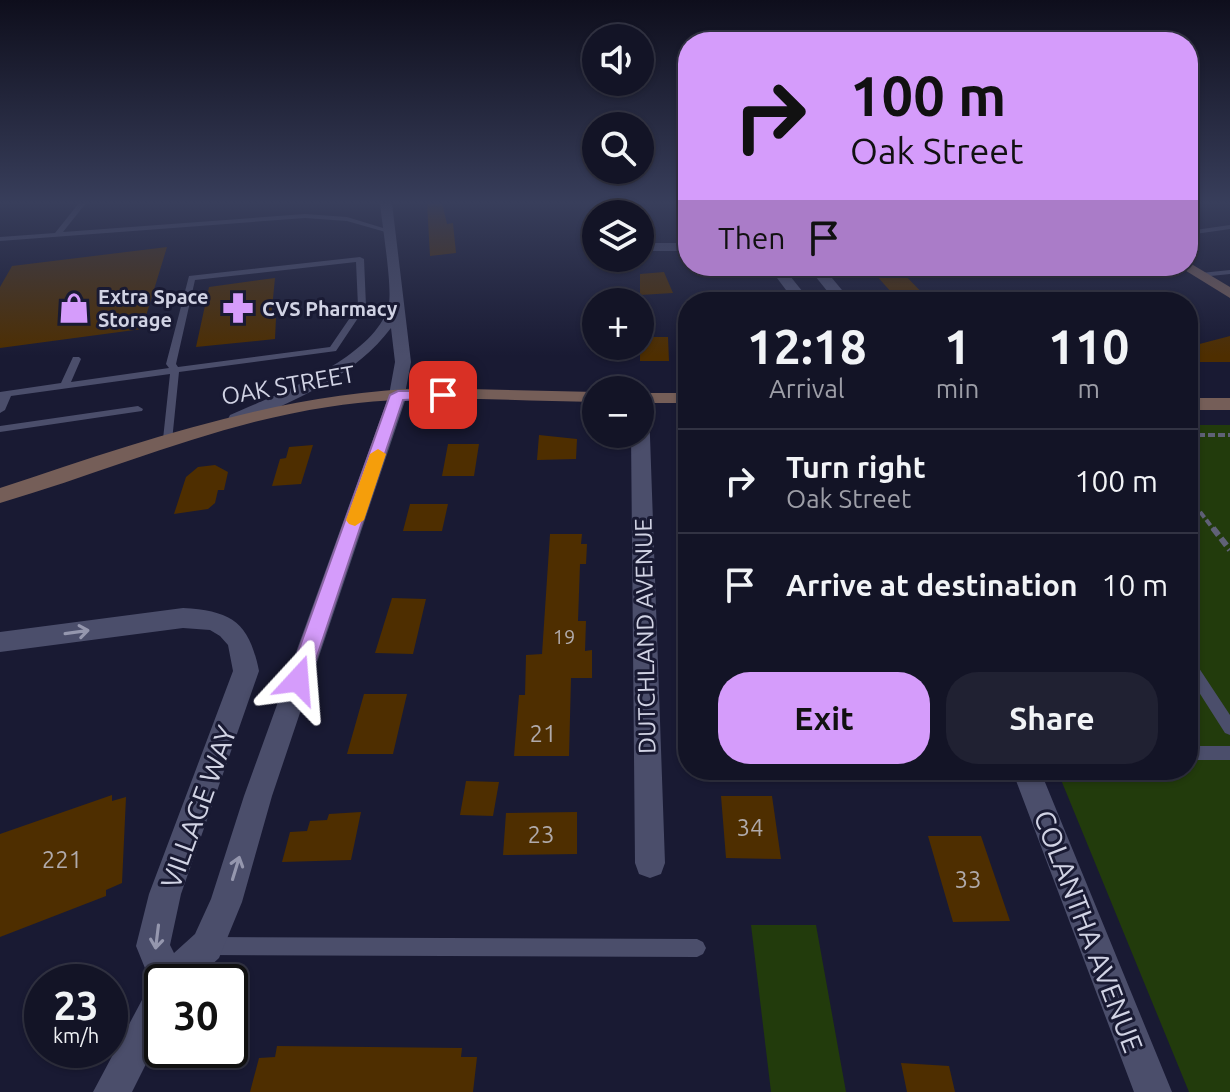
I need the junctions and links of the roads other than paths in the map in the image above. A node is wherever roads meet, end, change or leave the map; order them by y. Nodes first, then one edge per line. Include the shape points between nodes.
1 (391, 254) edge
2 (1198, 270) edge
3 (1230, 272) edge
4 (1198, 273) edge
5 (783, 276) edge
6 (822, 276) edge
7 (795, 292) edge
8 (836, 292) edge
9 (1230, 294) edge
10 (396, 304) junction
11 (76, 359) dead end
12 (175, 370) junction
13 (65, 385) junction
14 (4, 394) edge
15 (398, 395) junction
16 (582, 397) edge
17 (654, 398) edge
18 (678, 398) edge
19 (1198, 404) edge
20 (1230, 404) edge
21 (138, 409) dead end
22 (0, 410) edge
23 (237, 419) junction
24 (0, 429) edge
25 (168, 439) junction
26 (641, 448) edge
27 (0, 496) edge
28 (0, 642) edge
29 (1198, 678) edge
30 (1230, 728) edge
31 (1198, 753) edge
32 (1230, 753) edge
33 (1030, 780) edge
34 (650, 863) dead end
35 (207, 946) junction
36 (697, 948) dead end
37 (159, 964) edge
38 (189, 964) edge
39 (144, 1029) edge
40 (112, 1092) edge
41 (1153, 1092) edge

1 - 10 street
2 - 3 lane
4 - 9 main road
5 - 7 street
6 - 8 street
10 - 15 street via 403,362
10 - 23 street via 380,335 350,363
11 - 13 lane
12 - 12 lane via 333,349 362,306 360,259 192,278 171,364
12 - 13 lane
12 - 25 lane
13 - 14 lane
14 - 22 lane
15 - 16 main road, OAK STREET
15 - 23 main road, OAK STREET via 330,401
35 -> 15 street
17 - 18 main road
19 - 20 main road
21 - 24 lane
23 - 25 main road, OAK STREET
25 - 27 main road, OAK STREET
26 - 34 street, DUTCHLAND AVENUE
28 -> 37 street, VILLAGE WAY via 183,618 227,625 238,637 246,671 165,894 153,946
29 - 30 lane
31 - 32 lane
33 - 41 street, COLANTHA AVENUE
35 - 36 lane
35 - 38 street
39 - 40 street

